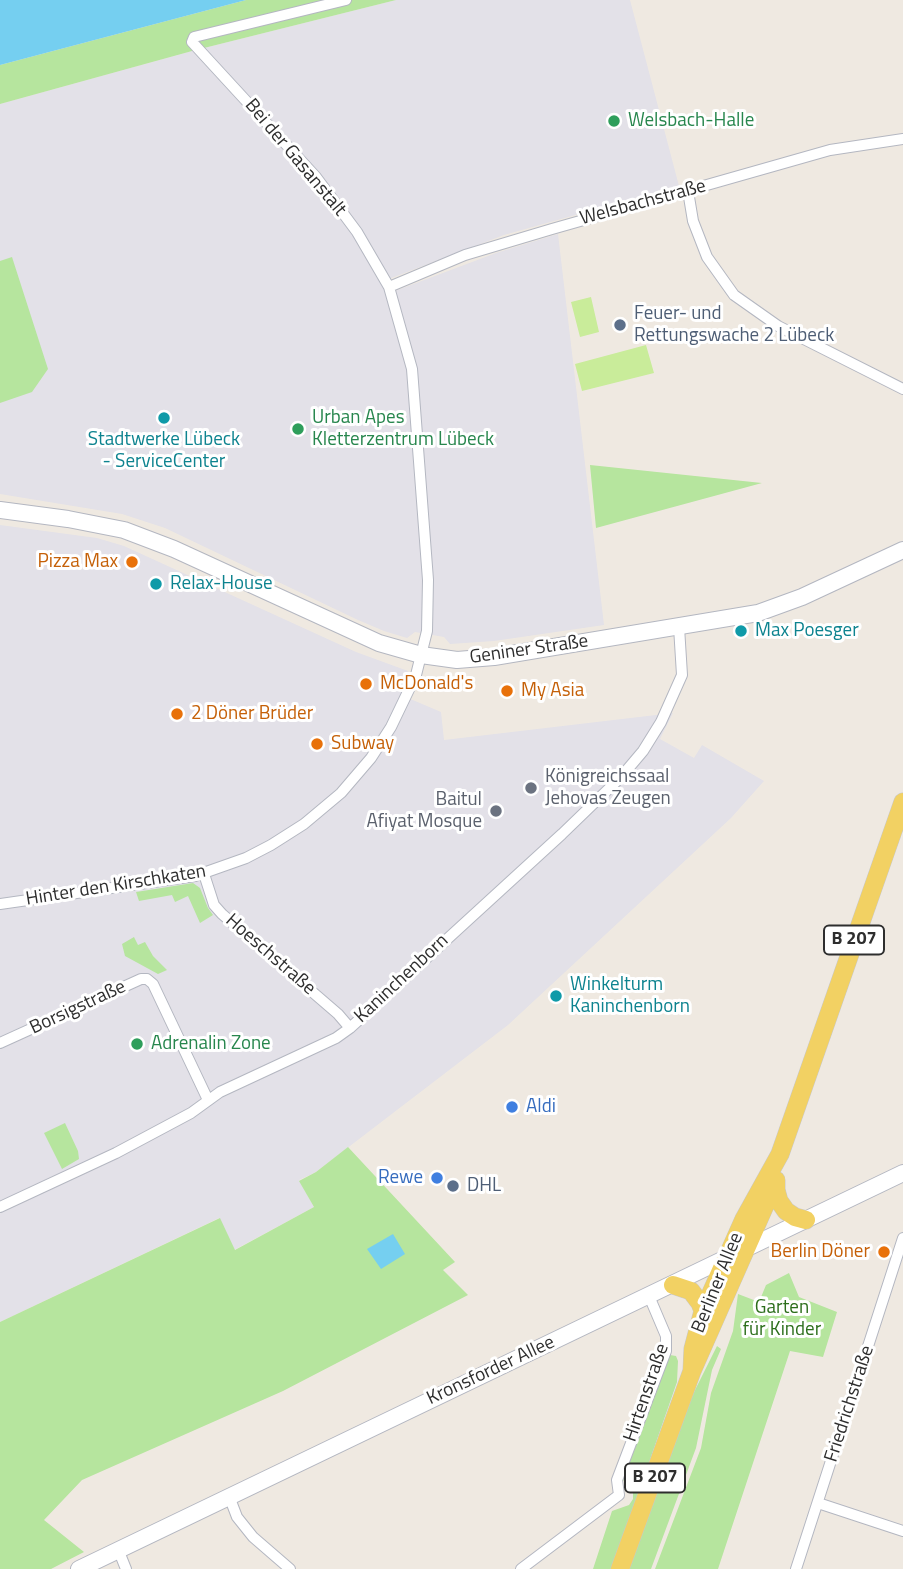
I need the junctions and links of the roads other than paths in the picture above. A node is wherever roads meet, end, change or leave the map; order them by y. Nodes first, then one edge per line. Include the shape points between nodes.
1 (346, 0) edge
2 (903, 139) edge
3 (688, 191) junction
4 (389, 287) junction
5 (903, 389) edge
6 (0, 510) edge
7 (903, 550) edge
8 (678, 627) junction
9 (421, 655) junction
10 (903, 802) edge
11 (204, 874) junction
12 (0, 904) edge
13 (350, 1028) junction
14 (0, 1043) edge
15 (208, 1100) junction
16 (780, 1154) junction
17 (903, 1173) edge
18 (776, 1178) junction
19 (0, 1207) edge
20 (806, 1220) junction
21 (902, 1242) edge
22 (746, 1249) junction
23 (725, 1259) junction
24 (673, 1284) junction
25 (649, 1296) junction
26 (703, 1311) junction
27 (692, 1371) junction
28 (229, 1496) junction
29 (818, 1503) junction
30 (903, 1531) edge
31 (118, 1549) junction
32 (79, 1569) edge
33 (125, 1569) edge
34 (290, 1569) edge
35 (521, 1569) edge
36 (620, 1569) edge
37 (796, 1569) edge

1 - 4 street, Bei der Gasanstalt via 194,37 192,42 316,177 357,232
2 - 3 street, Welsbachstraße via 830,150
3 - 4 street, Welsbachstraße via 465,255
3 - 5 street via 693,221 708,257 734,295 778,326
4 - 9 street, Bei der Gasanstalt via 412,369 428,591
6 - 9 main road, Geniner Straße via 135,533 379,643
7 - 8 main road, Geniner Straße via 758,613
8 - 9 main road, Geniner Straße via 494,657 457,660
8 - 13 street, Kaninchenborn via 682,675 643,751 570,826
9 - 11 street, Hinter den Kirschkaten via 391,727 341,793 271,845
10 - 16 main road, B 207
11 - 12 street, Hinter den Kirschkaten
11 - 13 street, Hoeschstraße via 214,905 222,914
13 - 15 street, Kaninchenborn
14 - 15 street, Borsigstraße via 147,979
15 - 19 street, Kaninchenborn via 116,1153
16 - 18 main road, B 207
16 - 23 main road, Berliner Allee / B 207
17 - 20 main road, Kronsforder Allee
18 - 20 main road via 779,1201 786,1211
18 - 22 main road, B 207
20 - 22 main road, Kronsforder Allee
21 - 29 street, Friedrichstraße
22 - 23 main road, Kronsforder Allee
22 - 27 main road, Berliner Allee / B 207
23 - 24 main road, Kronsforder Allee
23 - 26 main road, Berliner Allee / B 207
24 - 25 main road, Kronsforder Allee
24 - 26 main road via 691,1291
25 - 28 main road, Kronsforder Allee
25 - 35 street, Hirtenstraße via 666,1336 666,1350 617,1480 619,1495
26 - 27 main road, Berliner Allee / B 207
27 - 36 main road, B 207
28 - 31 main road, Kronsforder Allee
28 - 34 street via 237,1517 253,1537
29 - 30 street
29 - 37 street, Friedrichstraße
31 - 32 main road, Kronsforder Allee
31 - 33 street

